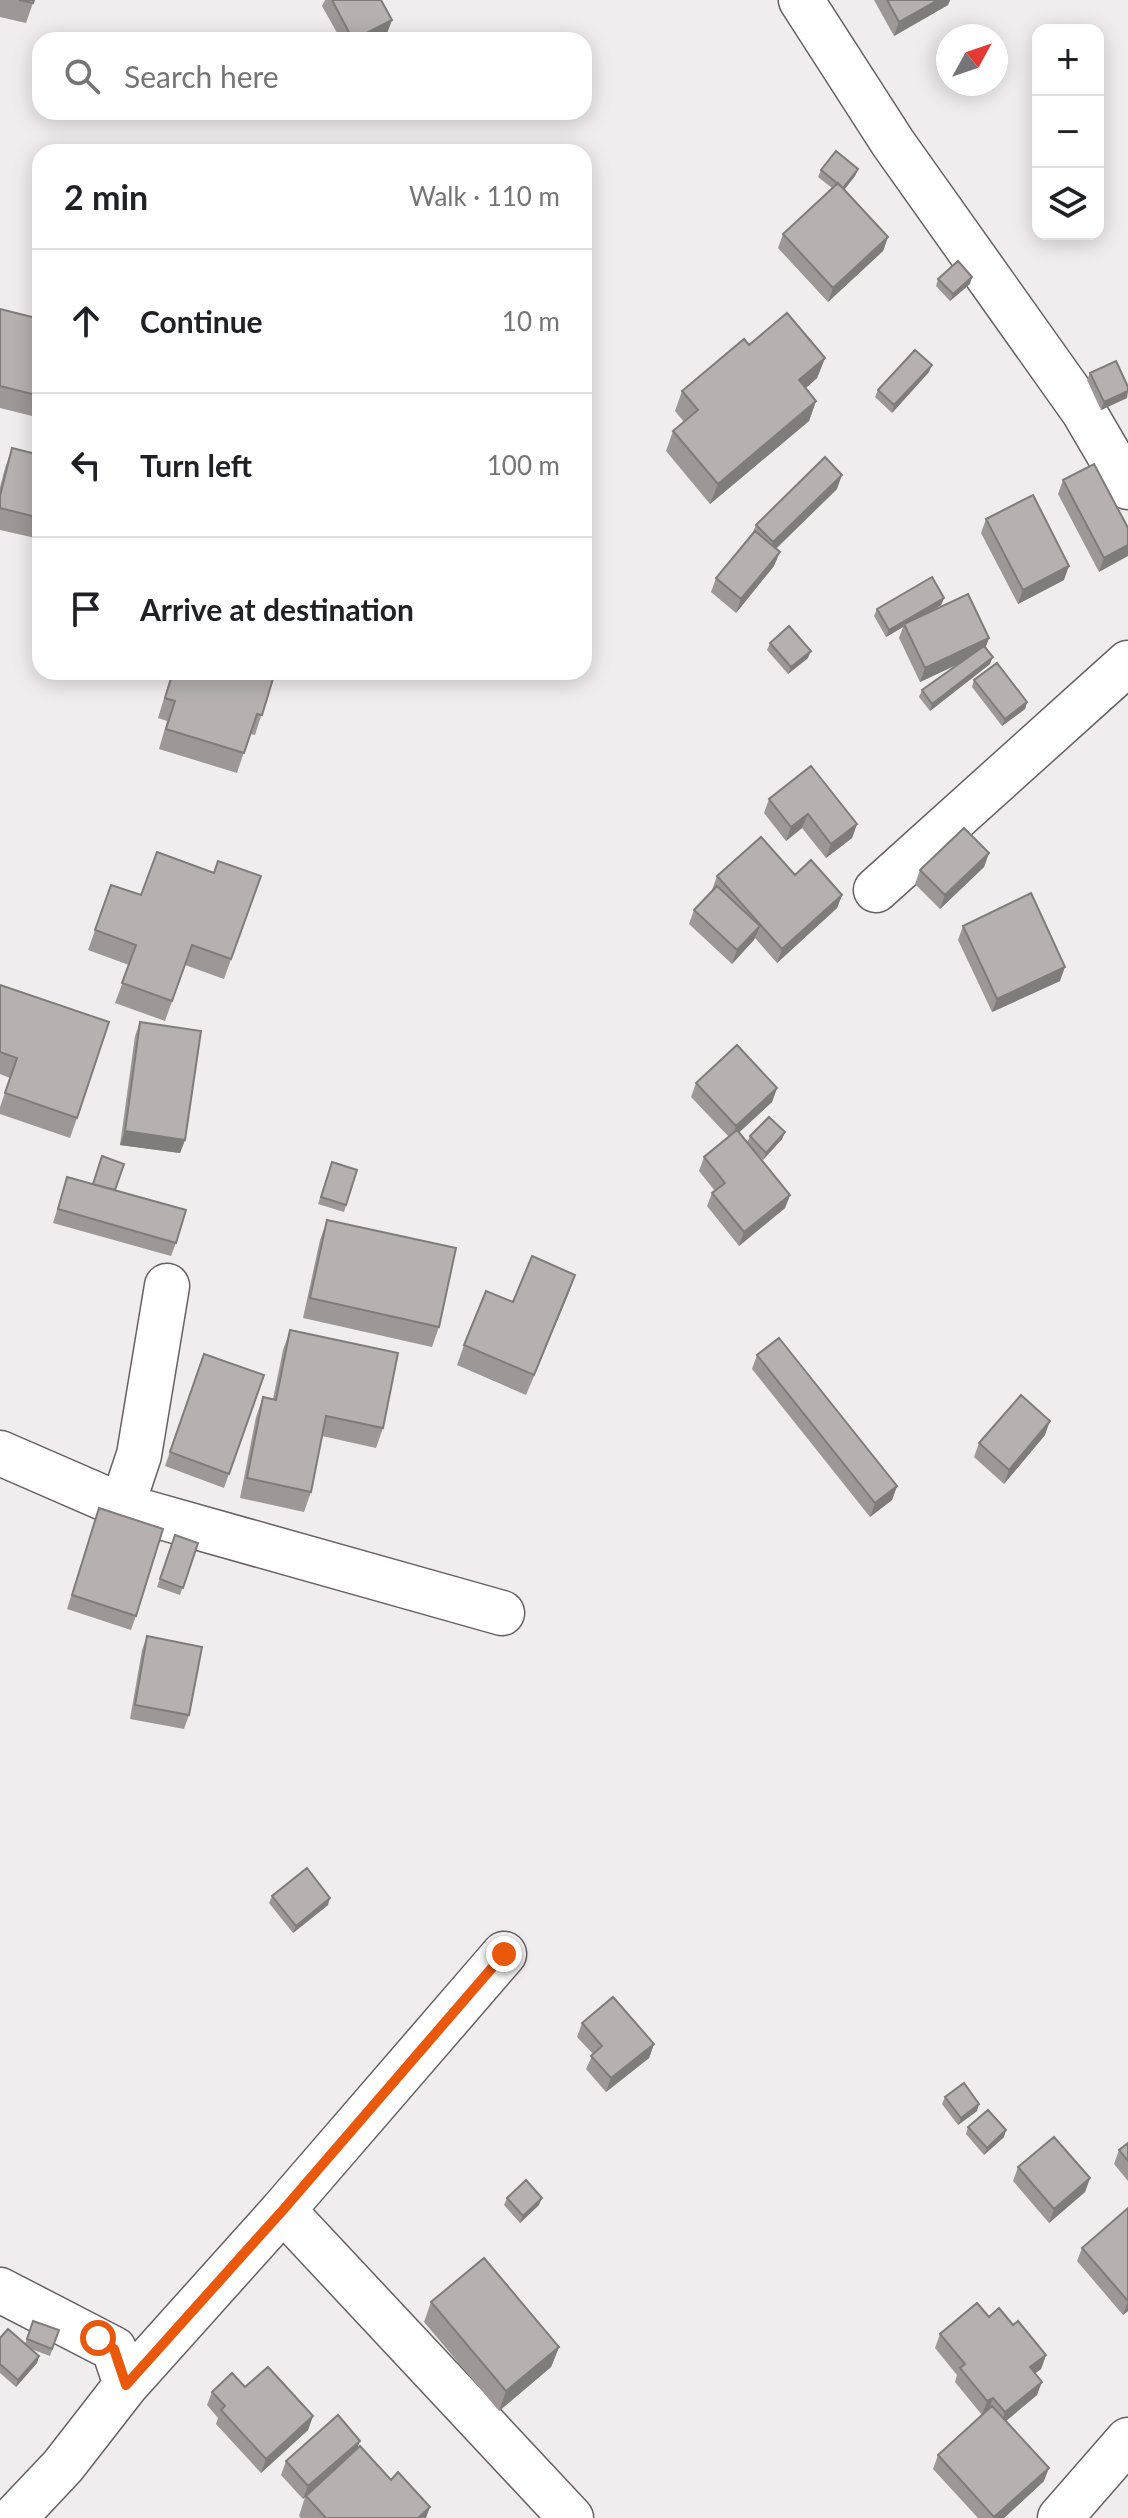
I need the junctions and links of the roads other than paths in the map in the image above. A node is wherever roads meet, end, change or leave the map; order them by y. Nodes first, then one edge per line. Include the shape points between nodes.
1 (801, 0) edge
2 (1128, 487) edge
3 (1128, 663) edge
4 (876, 890) dead end
5 (167, 1286) dead end
6 (0, 1453) edge
7 (122, 1506) junction
8 (502, 1613) dead end
9 (504, 1954) dead end
10 (283, 2210) junction
11 (0, 2290) edge
12 (126, 2385) junction
13 (1128, 2440) edge
14 (1080, 2511) edge
15 (553, 2512) edge
16 (14, 2518) edge

1 - 2 street via 893,143 1084,412
3 - 4 street
5 - 7 street via 139,1455
6 - 7 street
7 - 8 street
9 - 10 street
10 - 12 street
10 - 15 street
11 - 12 street via 114,2349
12 - 16 street
13 - 14 street

